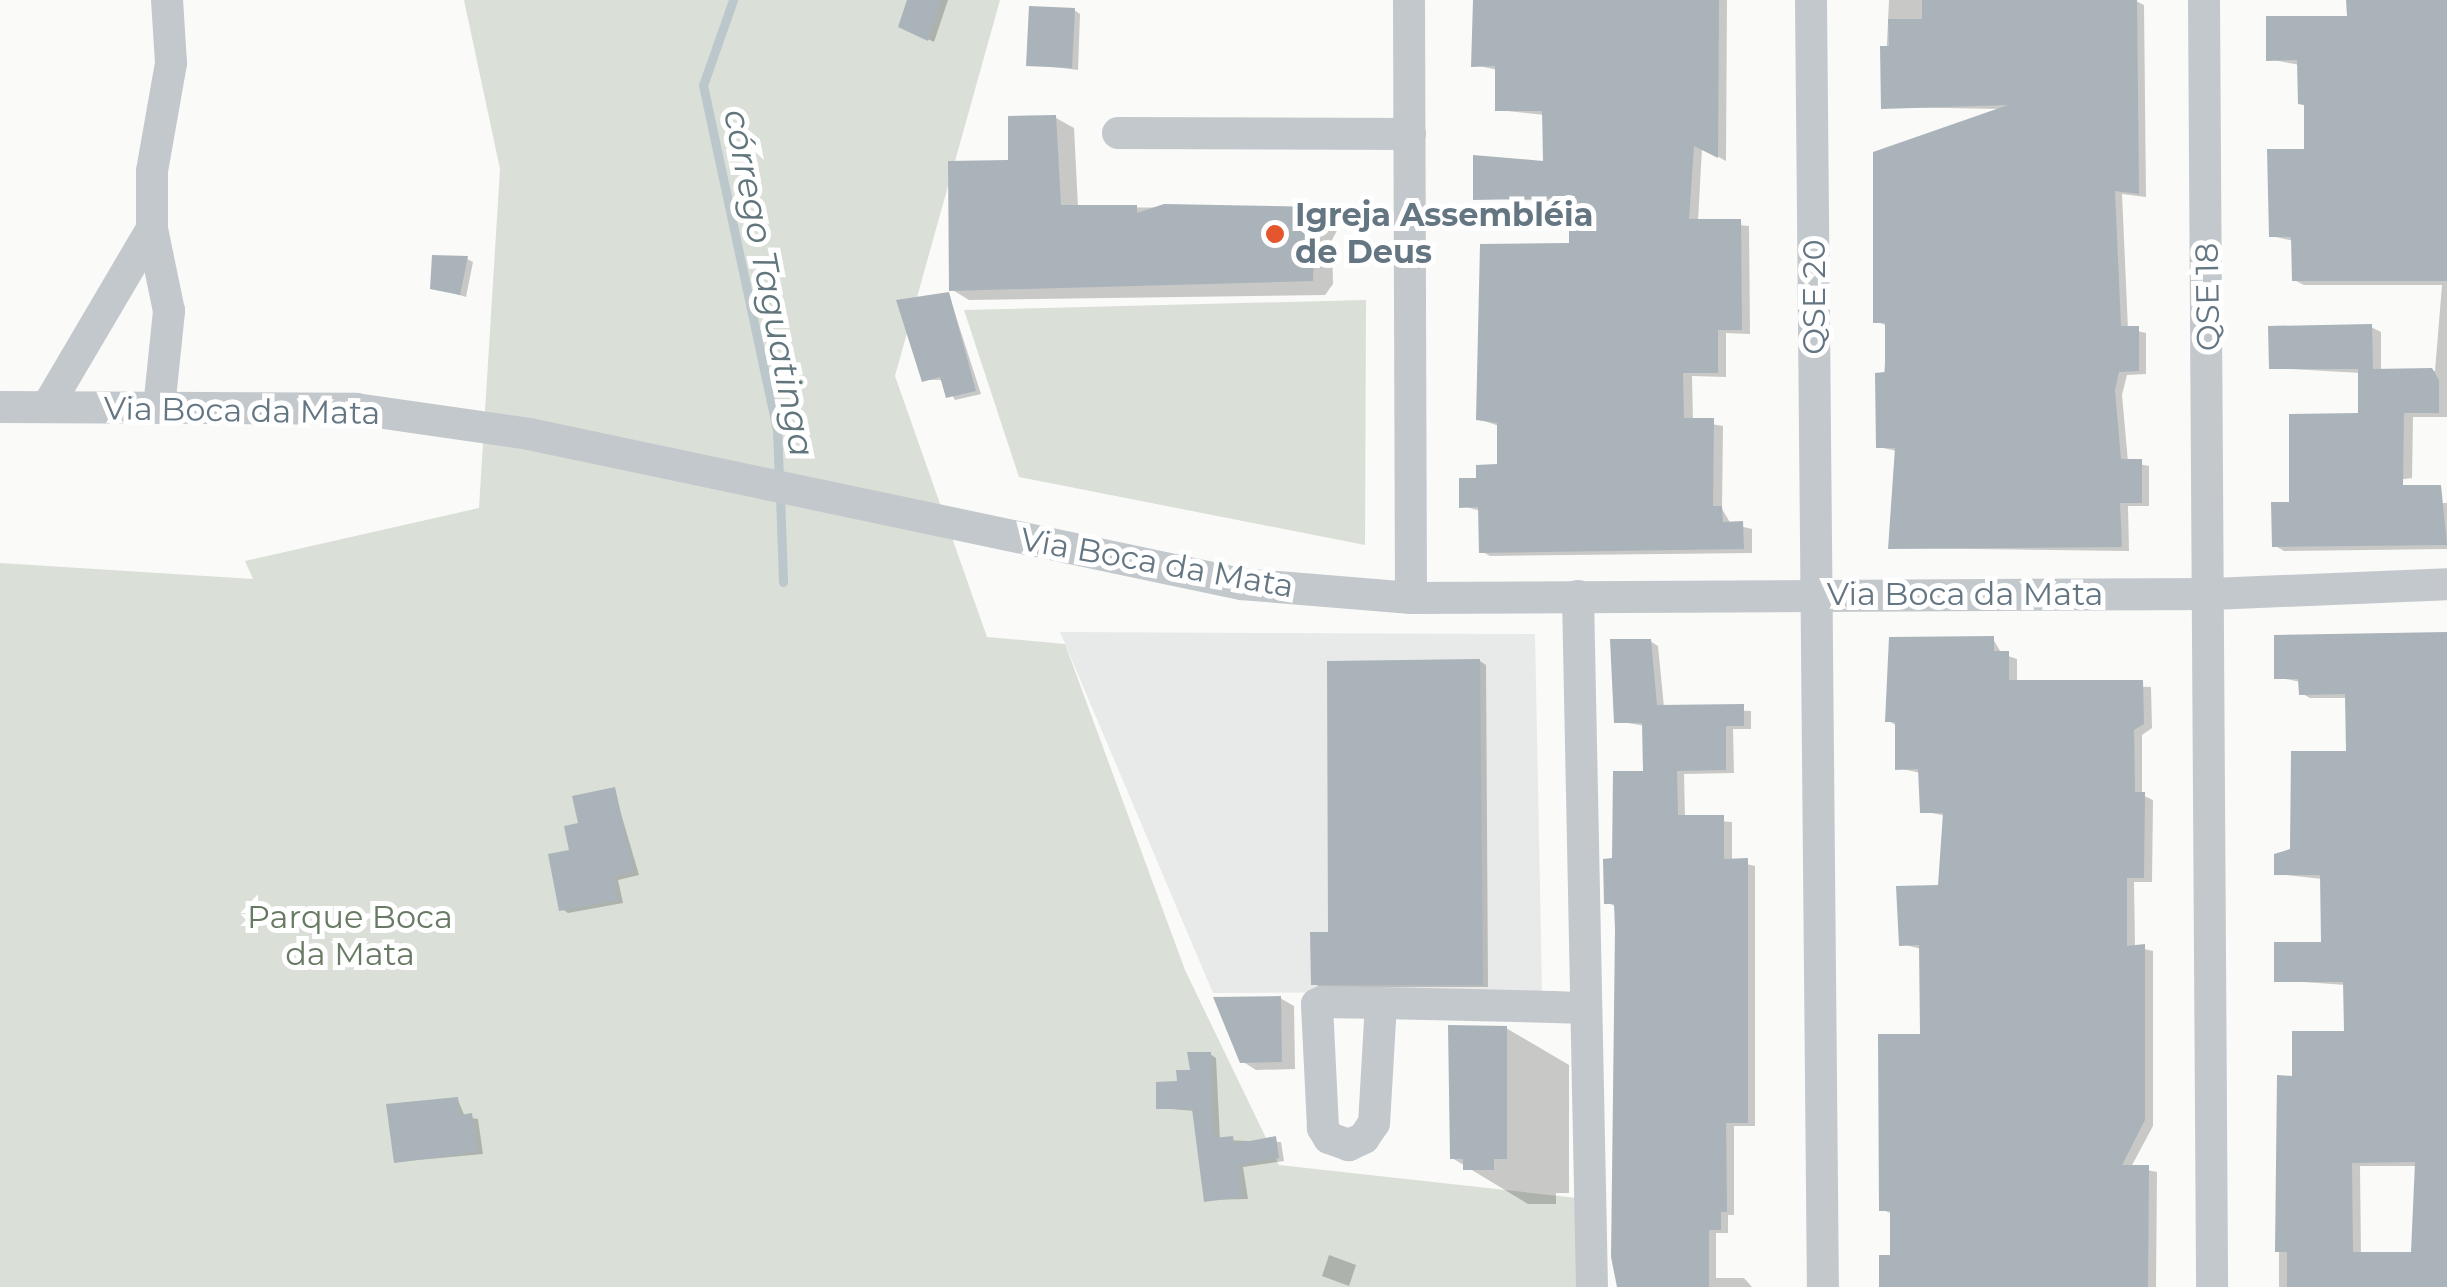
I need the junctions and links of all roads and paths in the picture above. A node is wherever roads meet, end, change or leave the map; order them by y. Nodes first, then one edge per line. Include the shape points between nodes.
1 (166, 0) edge
2 (1409, 0) edge
3 (1810, 0) edge
4 (2204, 0) edge
5 (1118, 133) dead end
6 (1410, 134) junction
7 (152, 230) junction
8 (0, 406) edge
9 (47, 407) junction
10 (159, 408) junction
11 (2447, 584) edge
12 (1816, 594) junction
13 (2212, 594) junction
14 (1578, 596) junction
15 (1411, 598) junction
16 (1381, 1003) dead end
17 (1585, 1008) junction
18 (1592, 1287) edge
19 (1823, 1287) edge
20 (2212, 1287) edge

1 - 7 street via 171,63 152,171
2 - 6 street
3 - 12 street, QSE 20
4 - 13 street, QSE 18
5 - 6 street
6 - 15 street
7 - 9 street
7 - 10 street via 170,311
8 - 9 street, Via Boca da Mata
9 - 10 street, Via Boca da Mata
10 - 15 street, Via Boca da Mata via 356,409 529,434 1240,584
11 - 13 street, Via Boca da Mata
12 - 13 street, Via Boca da Mata
12 - 14 street, Via Boca da Mata
12 - 19 street, QSE 20
13 - 20 street, QSE 18
14 - 15 street, Via Boca da Mata
14 - 17 street
16 - 17 street
17 - 18 street

